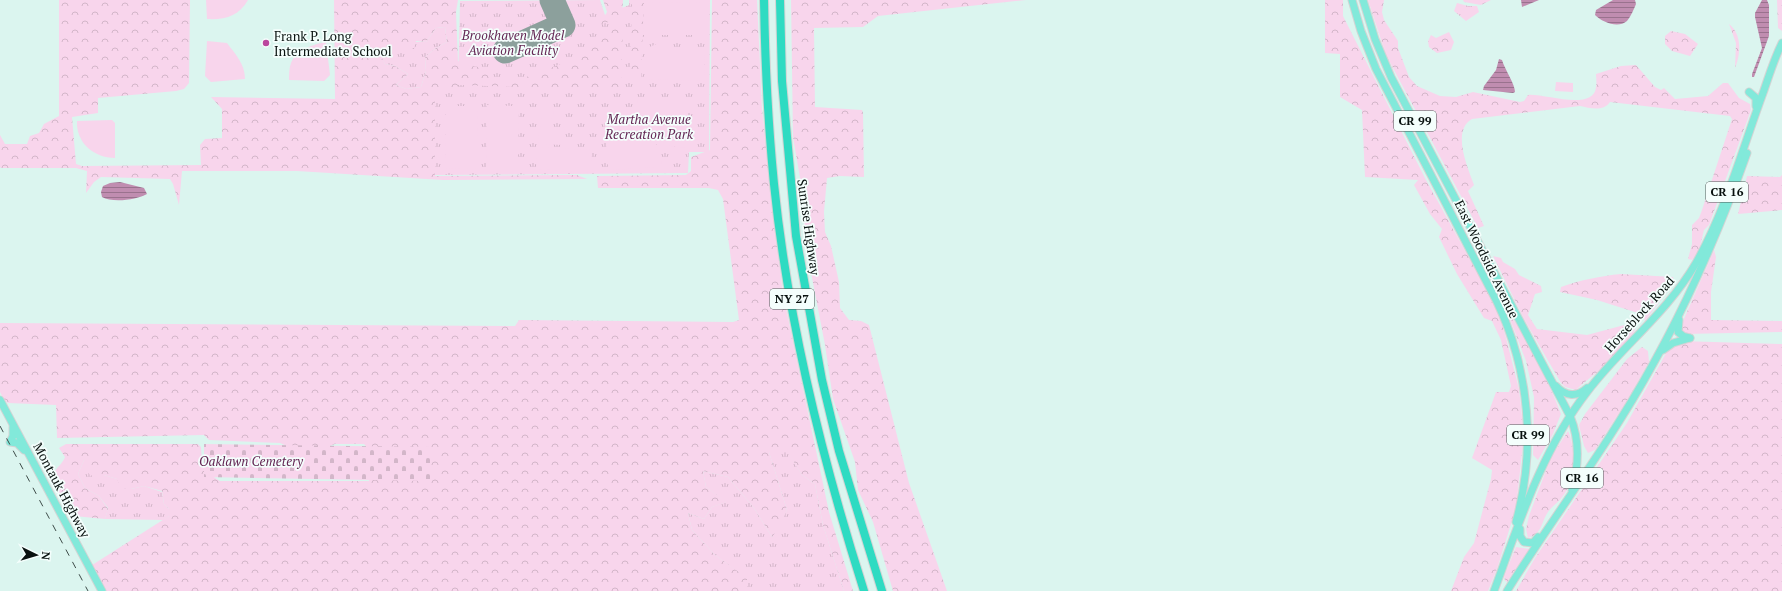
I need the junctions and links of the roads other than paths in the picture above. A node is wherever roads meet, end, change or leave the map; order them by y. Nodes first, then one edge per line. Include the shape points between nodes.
1 (764, 0) edge
2 (780, 0) edge
3 (1352, 0) edge
4 (1363, 0) edge
5 (1782, 43) edge
6 (1782, 53) edge
7 (1749, 92) dead end
8 (1755, 115) junction
9 (1483, 252) junction
10 (1473, 255) junction
11 (1682, 310) junction
12 (1653, 363) junction
13 (1551, 380) junction
14 (1595, 381) junction
15 (0, 400) edge
16 (1570, 416) junction
17 (12, 423) junction
18 (30, 456) junction
19 (1570, 496) junction
20 (1527, 504) junction
21 (1552, 522) junction
22 (1502, 569) junction
23 (102, 591) edge
24 (864, 591) edge
25 (882, 591) edge
26 (1494, 591) edge
27 (1507, 591) edge

1 - 24 highway, NY 27 via 767,94 774,185 784,257 804,371 828,468
2 - 25 highway, Sunrise Highway / NY 27 via 782,88 796,236 822,380 839,450
3 - 10 main road, East Woodside Avenue / CR 99 via 1376,69
4 - 9 main road, East Woodside Avenue / CR 99 via 1385,64
5 - 8 main road, Horseblock Road / CR 16
6 - 11 main road, Horseblock Road / CR 16 via 1726,211
7 - 8 main road via 1756,99
8 - 14 main road, Horseblock Road / CR 16 via 1714,227 1690,272 1663,309
9 - 10 main road
9 - 13 main road, East Woodside Avenue / CR 99
10 - 22 main road, East Woodside Avenue / CR 99 via 1508,327 1520,368 1526,410 1528,447 1525,485
11 - 12 main road, Horseblock Road / CR 16
11 - 12 main road via 1677,330 1681,335 1690,338 1670,344
12 - 19 main road, Horseblock Road / CR 16 via 1621,420
13 - 14 main road via 1562,391 1572,395 1581,392
13 - 16 main road, East Woodside Avenue / CR 99
14 - 16 main road, Horseblock Road / CR 16
15 - 17 main road, Montauk Highway
16 - 19 main road, East Woodside Avenue / CR 99 via 1578,454
16 - 20 main road, Horseblock Road / CR 16 via 1545,461
17 - 18 main road, Montauk Highway
17 - 18 main road via 13,436 10,442 19,444
18 - 23 main road, Montauk Highway
19 - 21 main road, Horseblock Road / CR 16
20 - 21 main road via 1519,533 1524,542 1535,542
20 - 22 main road, Horseblock Road / CR 16
21 - 27 main road, Horseblock Road / CR 16
22 - 26 main road, Horseblock Road / CR 16

